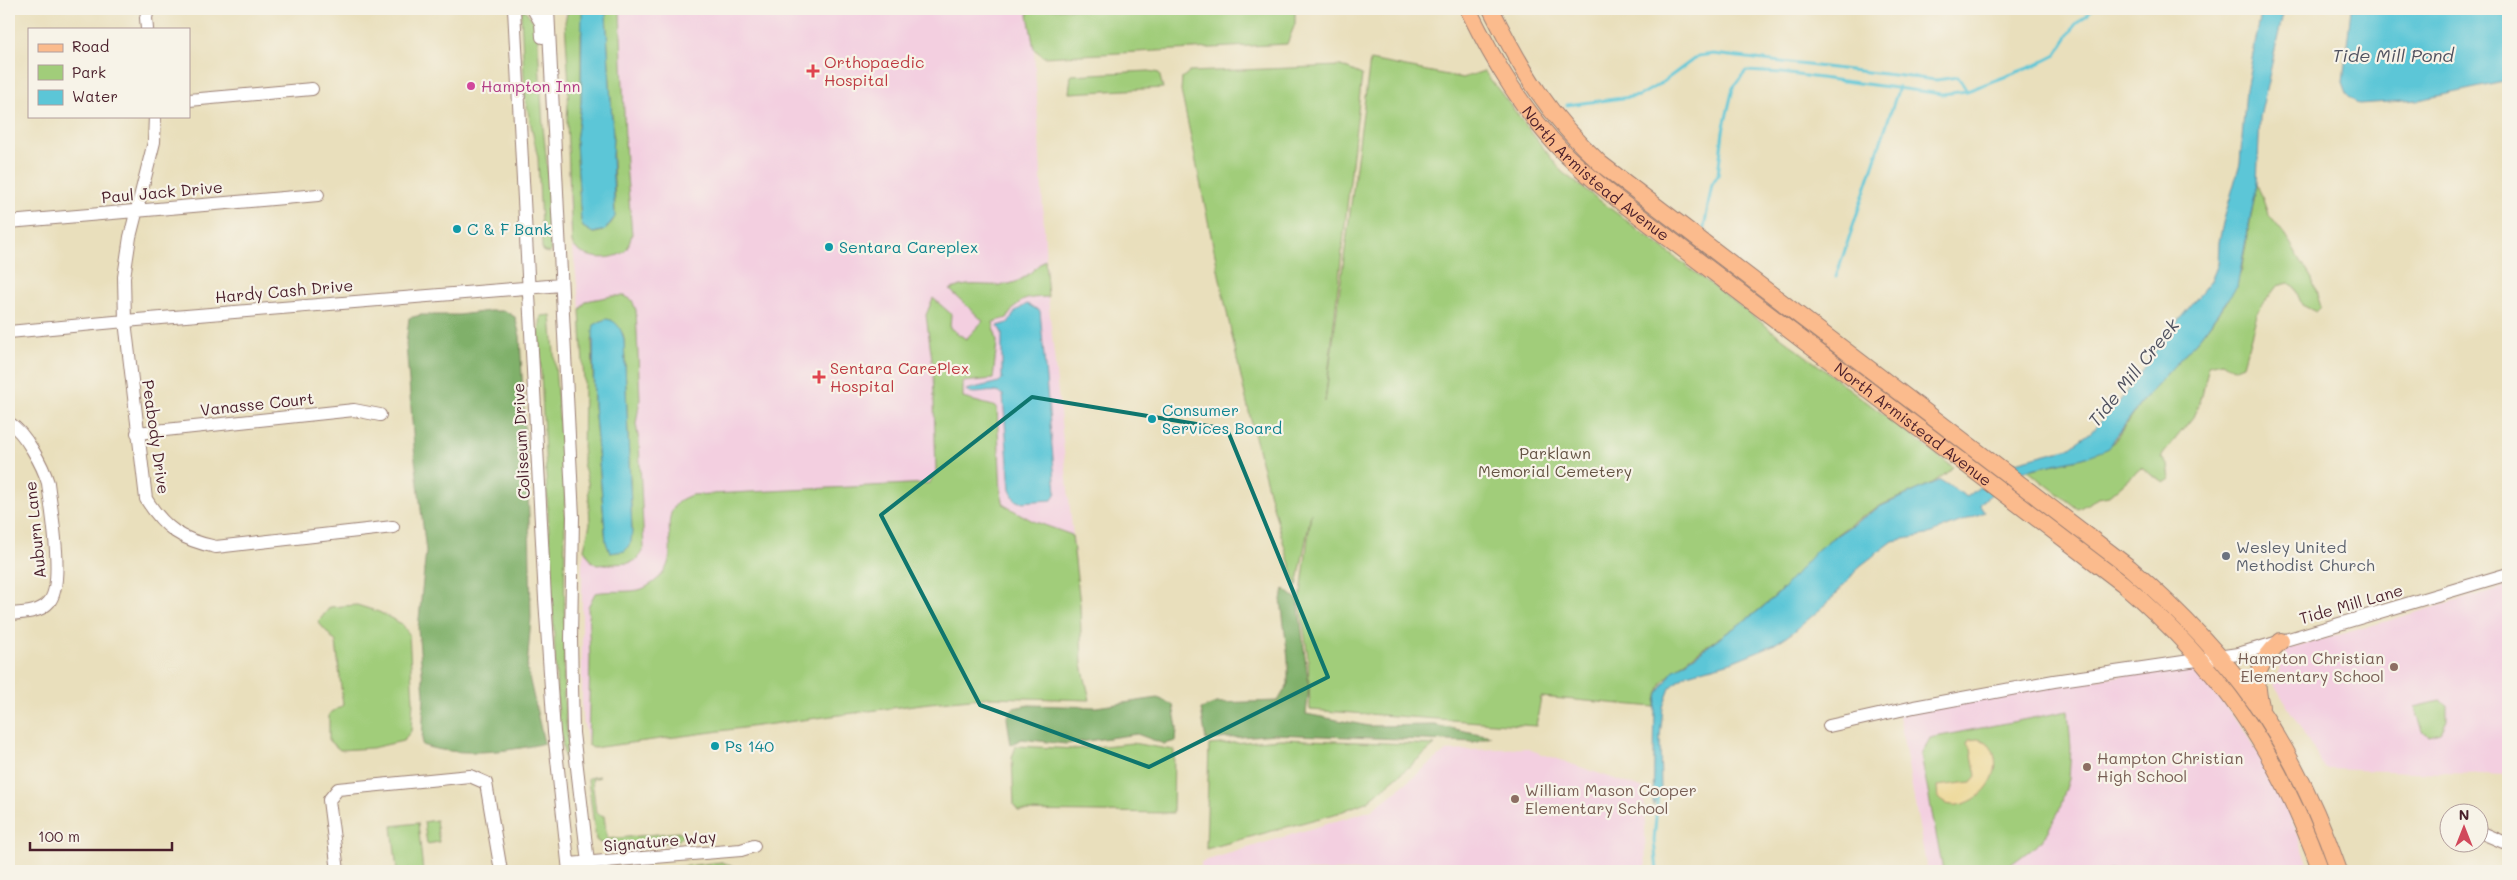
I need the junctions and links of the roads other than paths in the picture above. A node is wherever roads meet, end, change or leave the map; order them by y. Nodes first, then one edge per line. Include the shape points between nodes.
1 (148, 9) edge
2 (514, 9) edge
3 (534, 9) edge
4 (548, 9) edge
5 (1468, 9) edge
6 (1490, 9) edge
7 (147, 28) edge
8 (312, 88) dead end
9 (190, 100) edge
10 (154, 118) edge
11 (558, 189) junction
12 (318, 195) dead end
13 (138, 210) junction
14 (9, 222) edge
15 (561, 285) junction
16 (529, 288) junction
17 (125, 320) junction
18 (9, 332) edge
19 (380, 415) dead end
20 (9, 423) edge
21 (137, 433) junction
22 (394, 527) dead end
23 (2508, 574) edge
24 (9, 614) edge
25 (2281, 641) junction
26 (2221, 656) junction
27 (2201, 659) junction
28 (2262, 711) junction
29 (1829, 726) dead end
30 (2490, 836) edge
31 (2508, 844) edge
32 (754, 846) dead end
33 (589, 867) edge
34 (569, 868) edge
35 (338, 871) edge
36 (501, 871) edge
37 (2321, 871) edge
38 (2339, 871) edge

1 - 7 street
2 - 16 street, Coliseum Drive
3 - 11 street via 541,23 546,116
4 - 11 street
5 - 27 main road, North Armistead Avenue via 1489,52 1520,101 1565,154 1621,202 2122,583
6 - 26 main road, North Armistead Avenue via 1542,101 1595,158 1639,195 2130,568 2169,601
8 - 9 street
10 - 13 street, Peabody Drive via 154,142
11 - 15 street
12 - 13 street, Paul Jack Drive
13 - 14 street, Paul Jack Drive
13 - 17 street, Peabody Drive via 126,257
15 - 16 street, Hardy Cash Drive
15 - 33 street via 573,517 573,733
16 - 17 street, Hardy Cash Drive
16 - 34 street, Coliseum Drive via 544,599
17 - 18 street, Hardy Cash Drive
17 - 21 street, Peabody Drive
19 - 21 street, Vanasse Court via 354,410
20 - 24 street, Auburn Lane via 44,470 57,572 54,595 48,604 40,609
21 - 22 street, Peabody Drive via 146,499 157,517 192,542 216,547
23 - 25 street, Tide Mill Lane
25 - 26 street, Tide Mill Lane
25 - 28 main road via 2269,652 2259,671 2257,691
26 - 27 street, Tide Mill Lane
26 - 28 main road, North Armistead Avenue
27 - 29 street, Tide Mill Lane via 2054,681
27 - 37 main road, North Armistead Avenue via 2243,712 2273,761 2306,830
28 - 38 main road, North Armistead Avenue via 2300,777 2323,825
30 - 31 street
32 - 33 street, Signature Way
33 - 34 street, Signature Way
35 - 36 street via 329,800 338,788 470,776 486,782

